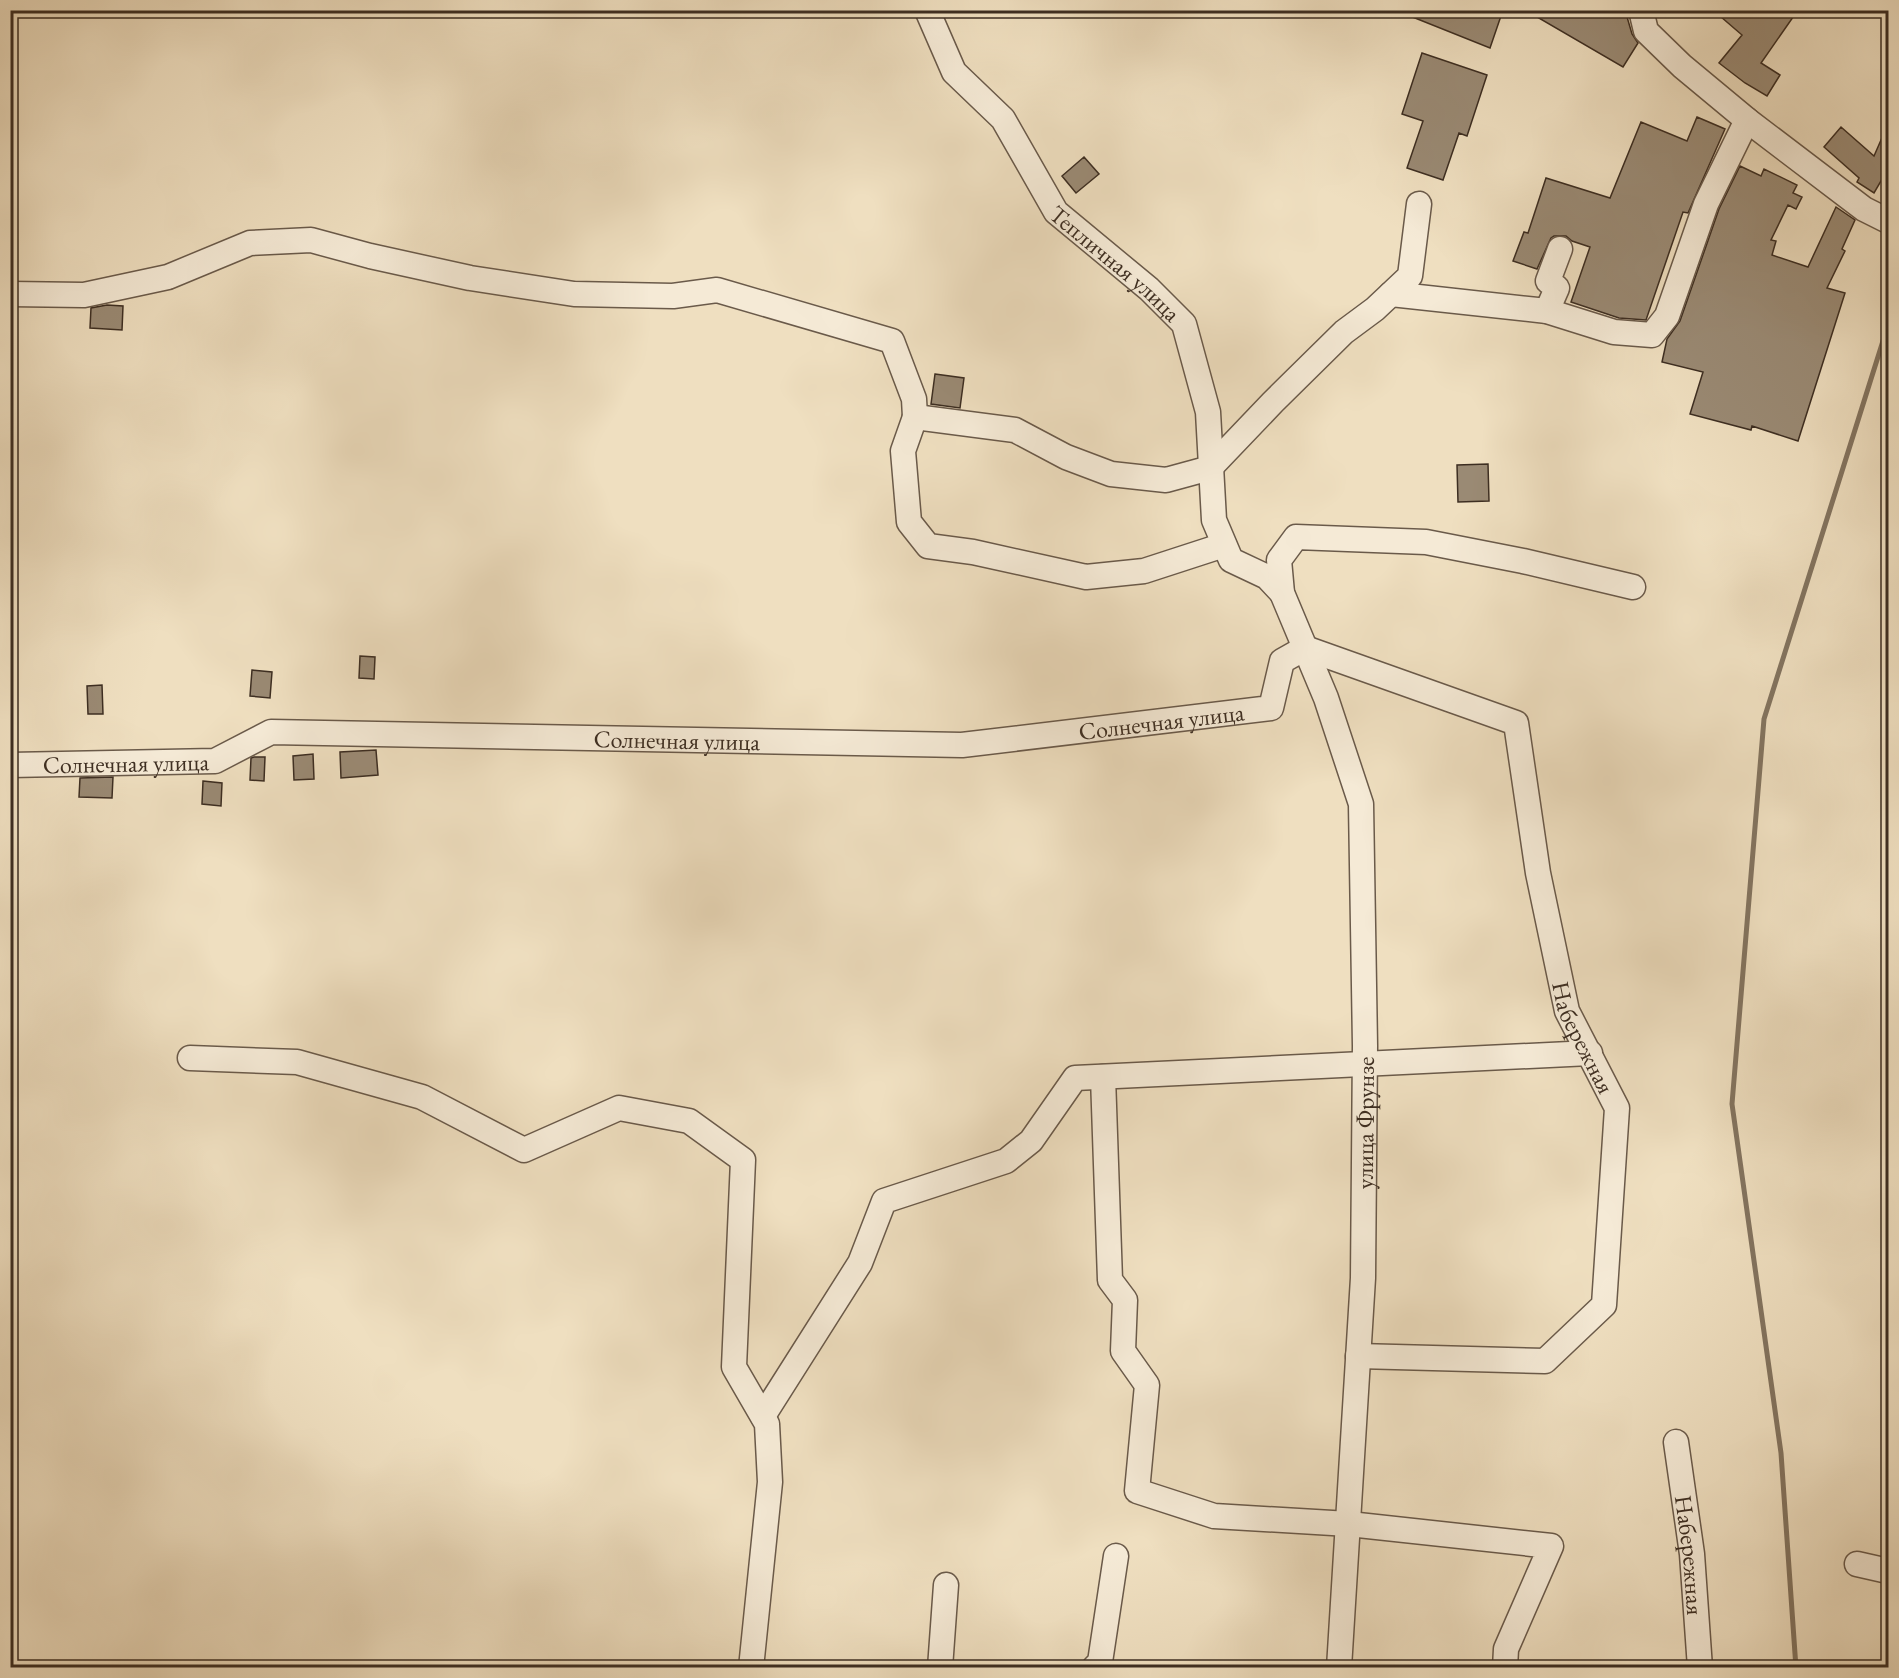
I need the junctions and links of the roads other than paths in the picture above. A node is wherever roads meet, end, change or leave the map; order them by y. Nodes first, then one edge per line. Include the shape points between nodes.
1 (927, 10) edge
2 (1641, 10) edge
3 (1747, 120) junction
4 (1419, 204) dead end
5 (1888, 221) edge
6 (1560, 249) dead end
7 (10, 294) edge
8 (1391, 294) junction
9 (1547, 311) junction
10 (915, 417) junction
11 (1210, 468) junction
12 (1224, 545) junction
13 (1633, 587) dead end
14 (1282, 593) junction
15 (1305, 648) junction
16 (10, 765) edge
17 (1590, 1053) junction
18 (190, 1058) dead end
19 (1364, 1064) junction
20 (1103, 1077) junction
21 (1358, 1356) junction
22 (762, 1416) junction
23 (1676, 1442) dead end
24 (1349, 1524) junction
25 (1116, 1556) dead end
26 (1857, 1564) dead end
27 (1888, 1571) edge
28 (946, 1585) dead end
29 (751, 1668) edge
30 (940, 1668) edge
31 (1094, 1668) edge
32 (1339, 1668) edge
33 (1505, 1668) edge
34 (1700, 1668) edge

1 - 11 street, Тепличная улица via 954,72 1003,119 1056,212 1149,289 1184,324 1208,412
2 - 3 street via 1646,31
3 - 5 street via 1864,209
3 - 9 street via 1706,204 1667,316 1652,335 1614,332
4 - 8 street via 1410,276
6 - 9 street via 1548,281 1557,288
7 - 10 street via 84,295 168,277 250,243 311,240 470,278 574,294 672,296 717,290 892,341 914,399
8 - 9 street
8 - 11 street via 1337,339
10 - 11 street via 1015,430 1066,457 1111,474 1166,480
10 - 12 street via 903,451 909,522 928,546 1086,577 1144,571
11 - 12 street, Тепличная улица via 1214,520
12 - 14 street, Тепличная улица via 1231,560 1267,577
13 - 14 street via 1426,542 1296,537 1279,560
14 - 15 street, улица Фрунзе
15 - 16 street, Солнечная улица via 1282,661 1271,708 962,745 270,732 215,761
15 - 17 street, Набережная via 1516,723 1538,873 1567,1011
15 - 19 street, улица Фрунзе via 1361,804
17 - 19 street
17 - 21 street, Набережная via 1617,1108 1604,1305 1545,1361
18 - 22 street via 297,1062 422,1096 524,1150 619,1108 689,1121 743,1160 734,1367
19 - 20 street
19 - 21 street, улица Фрунзе via 1363,1278
20 - 22 street via 1075,1078 1031,1141 1006,1161 884,1201 860,1263
20 - 24 street via 1110,1280 1125,1300 1123,1352 1147,1385 1137,1491 1214,1516
21 - 24 street, улица Фрунзе
22 - 29 street via 768,1424 771,1482
23 - 34 street, Набережная via 1692,1554
24 - 32 street, улица Фрунзе
24 - 33 street via 1551,1546 1506,1649
25 - 31 street via 1100,1662
26 - 27 street
28 - 30 street

